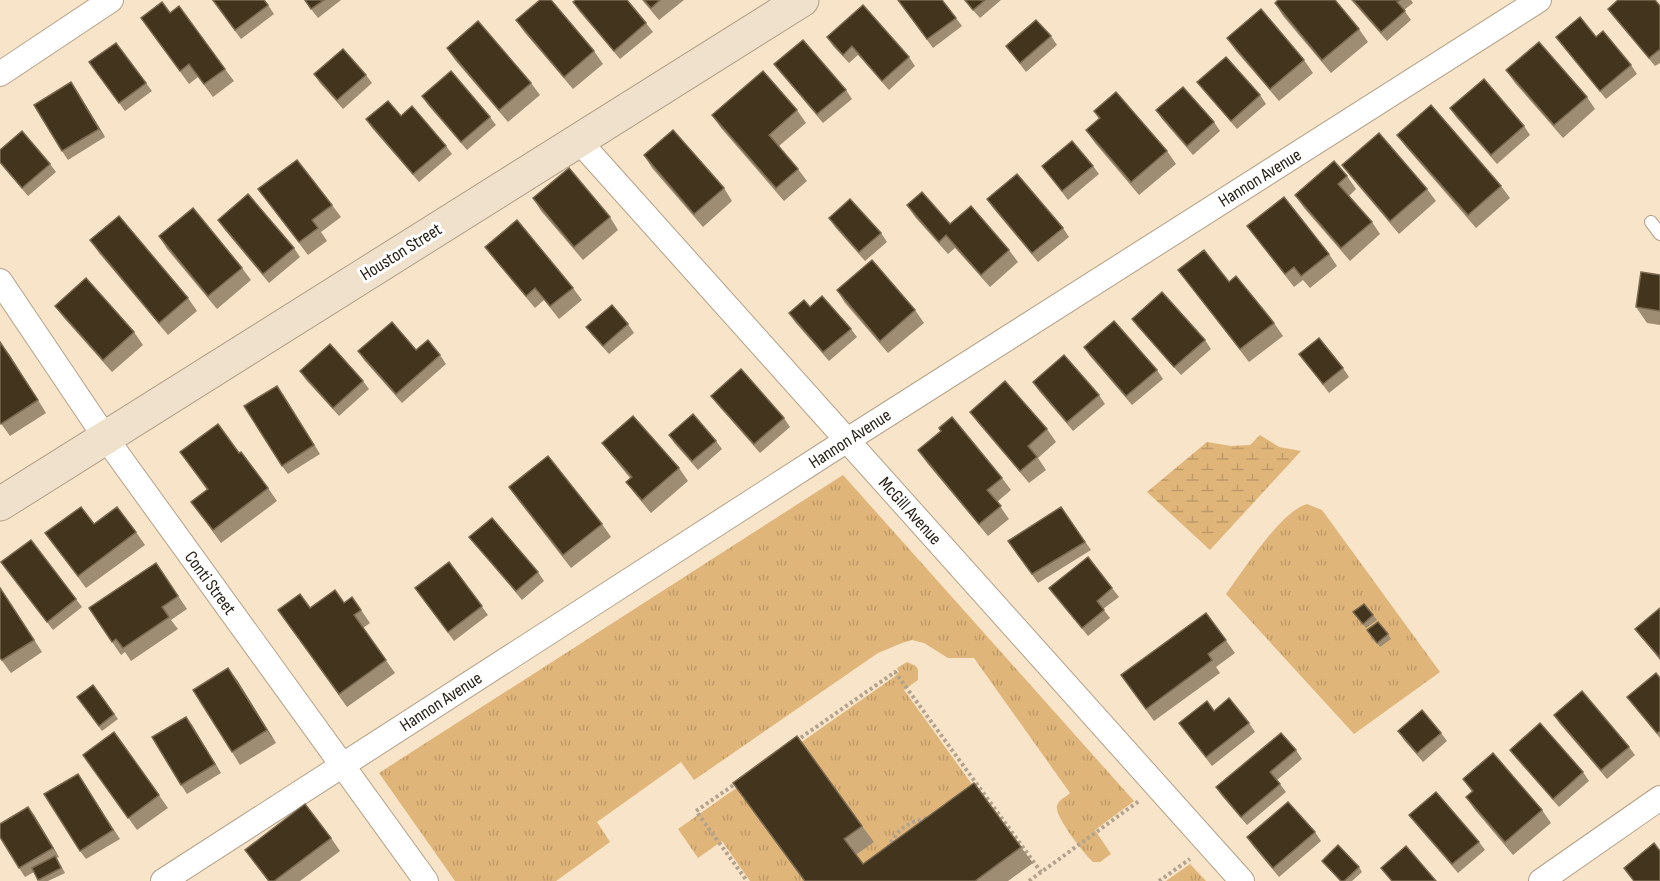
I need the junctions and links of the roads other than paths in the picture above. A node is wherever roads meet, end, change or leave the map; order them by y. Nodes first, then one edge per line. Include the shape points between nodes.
1 (111, 0) edge
2 (802, 0) edge
3 (1539, 0) edge
4 (0, 74) edge
5 (579, 141) junction
6 (1651, 222) dead end
7 (1660, 234) edge
8 (0, 281) edge
9 (105, 437) junction
10 (846, 441) junction
11 (0, 504) edge
12 (343, 765) junction
13 (1660, 798) edge
14 (163, 881) edge
15 (426, 881) edge
16 (1242, 881) edge
17 (1541, 881) edge

1 - 4 street
2 - 5 street, Houston Street
3 - 10 street, Hannon Avenue
5 - 9 street, Houston Street
5 - 10 street, McGill Avenue
6 - 7 lane
8 - 9 street, Conti Street
9 - 11 street, Houston Street
9 - 12 street, Conti Street
10 - 12 street, Hannon Avenue
10 - 16 street, McGill Avenue
12 - 14 street, Hannon Avenue
12 - 15 street, Conti Street
13 - 17 street

